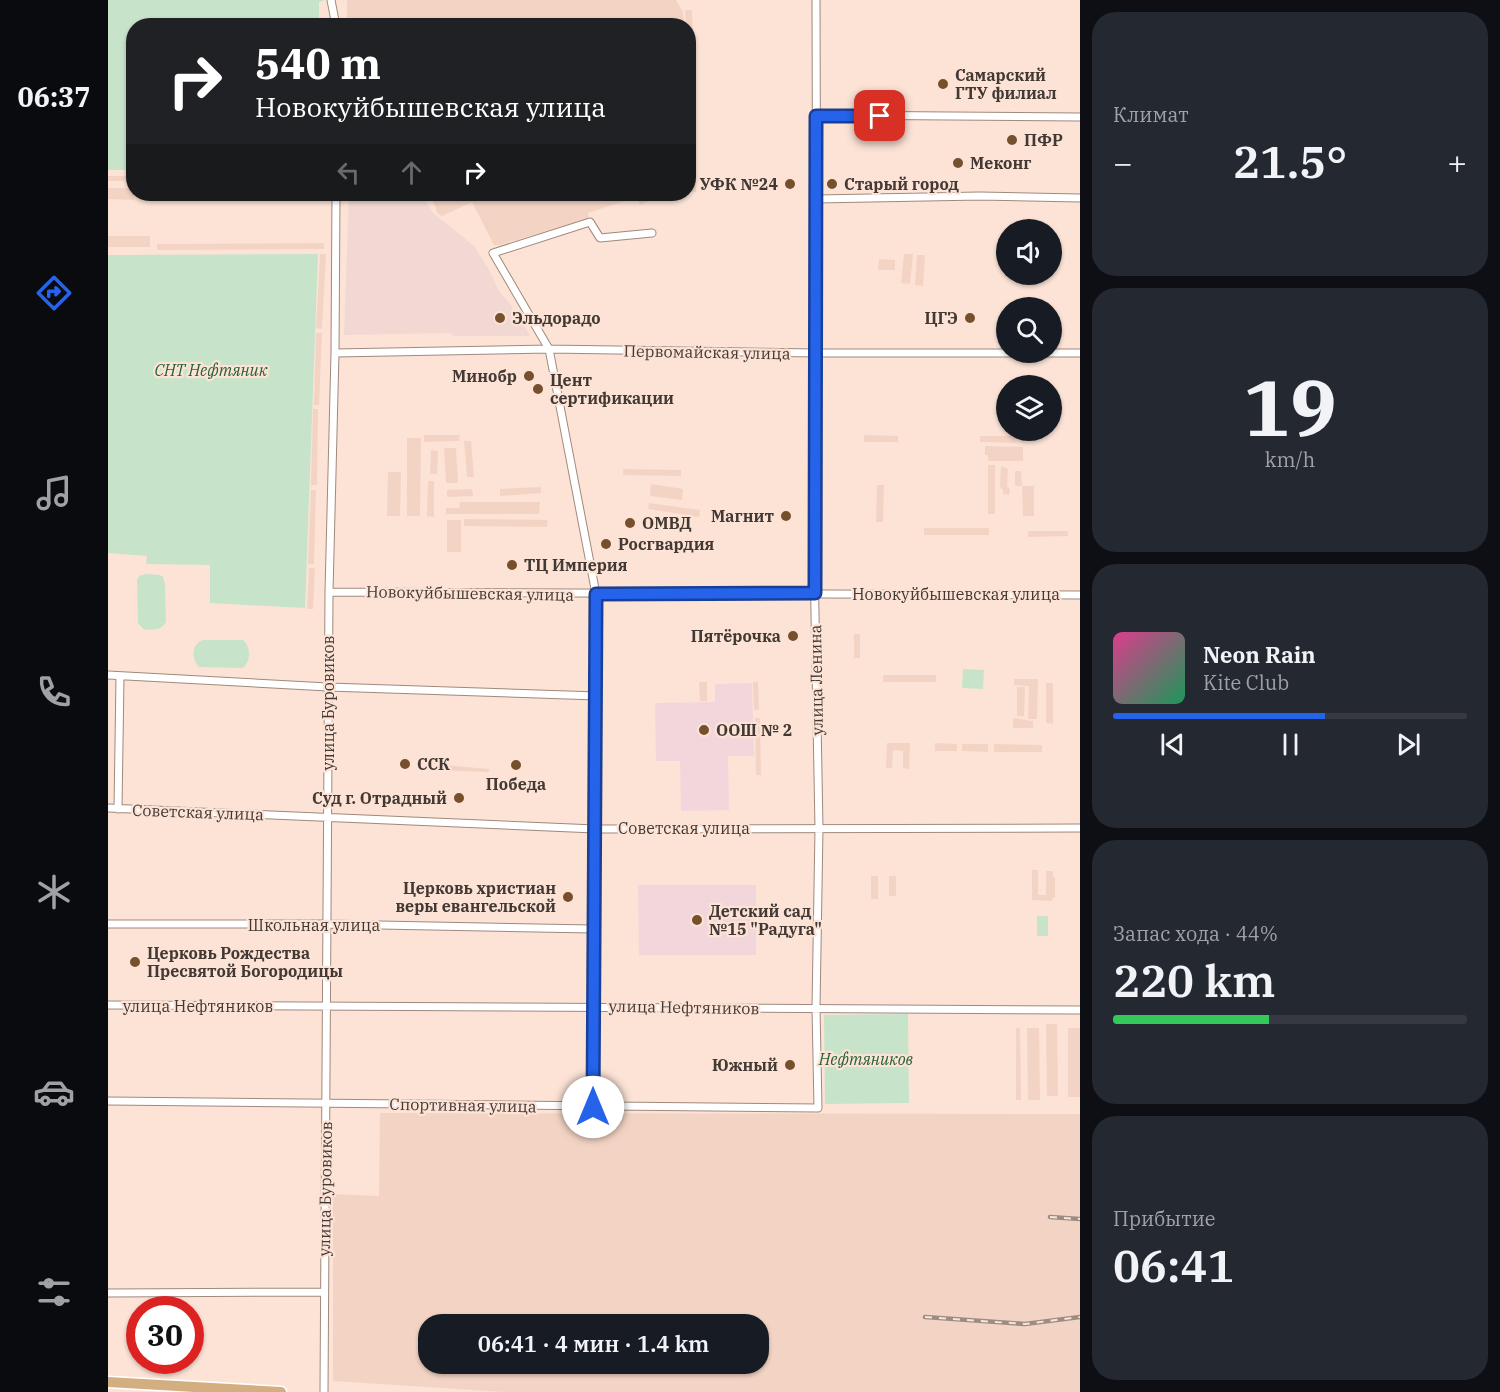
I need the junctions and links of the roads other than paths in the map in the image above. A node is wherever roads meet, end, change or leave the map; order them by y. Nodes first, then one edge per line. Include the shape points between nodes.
1 (331, 0) edge
2 (816, 0) edge
3 (334, 18) edge
4 (816, 116) junction
5 (1080, 117) edge
6 (1080, 198) edge
7 (816, 199) junction
8 (336, 201) edge
9 (652, 233) dead end
10 (549, 350) junction
11 (335, 353) junction
12 (817, 353) junction
13 (1080, 353) edge
14 (329, 592) junction
15 (815, 593) junction
16 (596, 594) junction
17 (1080, 595) edge
18 (108, 675) edge
19 (120, 675) junction
20 (328, 687) junction
21 (597, 696) junction
22 (108, 808) edge
23 (118, 809) junction
24 (327, 818) junction
25 (819, 828) junction
26 (1080, 828) edge
27 (595, 829) junction
28 (108, 924) edge
29 (327, 924) junction
30 (593, 929) junction
31 (108, 1005) edge
32 (593, 1006) junction
33 (327, 1007) junction
34 (816, 1008) junction
35 (1080, 1010) edge
36 (108, 1101) edge
37 (326, 1104) junction
38 (593, 1107) junction
39 (818, 1108) joint
40 (323, 1292) junction
41 (108, 1293) edge
42 (108, 1382) edge
43 (281, 1392) edge
44 (324, 1392) edge

1 - 3 street
2 - 4 street, улица Ленина
4 - 5 street
4 - 7 street, улица Ленина
6 - 7 street
7 - 12 street, улица Ленина
8 - 11 street, улица Буровиков
9 - 10 street via 600,238 590,222 493,253
10 - 11 street, Первомайская улица
10 - 12 street, Первомайская улица
10 - 16 street
11 - 14 street, улица Буровиков
12 - 13 street, Первомайская улица
12 - 15 street, улица Ленина
14 - 16 street, Новокуйбышевская улица
14 - 20 street, улица Буровиков
15 - 16 street, Новокуйбышевская улица
15 - 17 street, Новокуйбышевская улица
15 - 25 street, улица Ленина
16 - 21 street
18 - 19 street
19 - 20 street
19 - 23 street
20 - 21 street
20 - 24 street, улица Буровиков
21 - 27 street
22 - 23 street, Советская улица
23 - 24 street, Советская улица
24 - 27 street, Советская улица
24 - 29 street, улица Буровиков
25 - 26 street, Советская улица
25 - 27 street, Советская улица
25 - 34 street, улица Ленина
27 - 30 street
28 - 29 street, Школьная улица
29 - 30 street, Школьная улица
29 - 33 street, улица Буровиков
30 - 32 street
31 - 33 street, улица Нефтяников
32 - 33 street, улица Нефтяников
32 - 34 street, улица Нефтяников
32 - 38 street
33 - 37 street, улица Буровиков
34 - 35 street, улица Нефтяников
34 - 39 street, улица Ленина
36 - 37 street, Спортивная улица
37 - 38 street, Спортивная улица
37 - 40 street, улица Буровиков
38 - 39 street, Спортивная улица
40 - 41 street
40 - 44 street, улица Буровиков
42 - 43 main road

